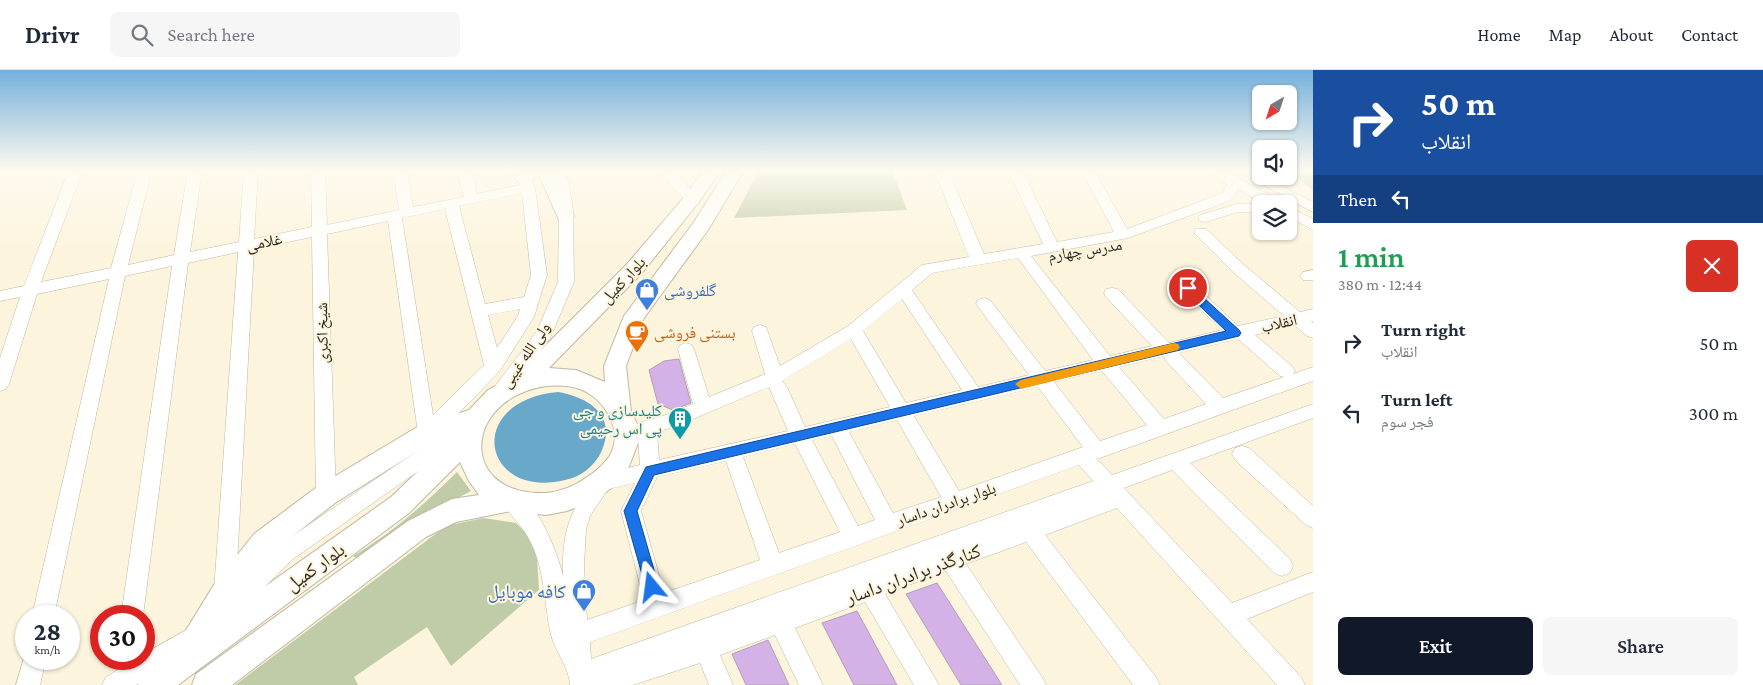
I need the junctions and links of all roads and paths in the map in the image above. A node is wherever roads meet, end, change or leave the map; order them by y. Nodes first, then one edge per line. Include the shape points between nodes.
1 (65, 199) edge
2 (137, 199) edge
3 (190, 199) edge
4 (249, 199) edge
5 (319, 199) edge
6 (400, 199) edge
7 (474, 199) edge
8 (528, 199) edge
9 (559, 199) edge
10 (692, 199) edge
11 (718, 199) edge
12 (953, 199) edge
13 (1029, 199) edge
14 (1103, 199) edge
15 (1223, 199) edge
16 (1291, 199) edge
17 (471, 200) joint
18 (451, 204) junction
19 (1252, 207) edge
20 (1313, 208) edge
21 (400, 214) junction
22 (565, 216) joint
23 (1297, 216) edge
24 (1313, 225) edge
25 (320, 230) junction
26 (1201, 232) dead end
27 (1123, 234) junction
28 (246, 245) junction
29 (1052, 247) junction
30 (181, 259) junction
31 (978, 259) junction
32 (1025, 260) junction
33 (118, 272) junction
34 (905, 288) junction
35 (1188, 288) dead end
36 (31, 289) junction
37 (1112, 293) dead end
38 (0, 296) edge
39 (530, 302) junction
40 (984, 304) dead end
41 (478, 311) junction
42 (1305, 317) edge
43 (854, 330) junction
44 (760, 331) dead end
45 (1238, 332) junction
46 (1313, 332) edge
47 (686, 349) dead end
48 (1169, 352) junction
49 (1106, 364) junction
50 (493, 367) junction
51 (1286, 371) dead end
52 (1311, 377) edge
53 (1041, 380) junction
54 (523, 381) junction
55 (776, 382) junction
56 (0, 384) edge
57 (498, 394) junction
58 (974, 395) junction
59 (1220, 407) junction
60 (702, 408) junction
61 (620, 410) junction
62 (1313, 411) edge
63 (902, 412) junction
64 (473, 426) junction
65 (837, 427) junction
66 (1160, 428) junction
67 (637, 431) junction
68 (427, 433) junction
69 (800, 436) junction
70 (732, 452) junction
71 (1090, 453) junction
72 (1242, 454) dead end
73 (1174, 460) junction
74 (650, 471) junction
75 (602, 482) junction
76 (1115, 491) junction
77 (326, 495) junction
78 (511, 500) junction
79 (954, 501) junction
80 (1313, 519) edge
81 (888, 524) junction
82 (1030, 531) junction
83 (853, 537) junction
84 (950, 560) junction
85 (773, 565) junction
86 (1282, 566) dead end
87 (1313, 582) edge
88 (870, 589) junction
89 (225, 593) junction
90 (45, 605) edge
91 (134, 605) edge
92 (657, 606) junction
93 (777, 614) junction
94 (1229, 615) junction
95 (199, 633) junction
96 (579, 634) junction
97 (706, 649) junction
98 (179, 666) junction
99 (31, 670) edge
100 (121, 674) edge
101 (591, 682) edge
102 (28, 685) edge
103 (152, 685) edge
104 (207, 685) edge
105 (721, 685) edge
106 (811, 685) edge
107 (927, 685) edge
108 (1034, 685) edge
109 (1148, 685) edge
110 (1293, 685) edge

1 - 36 street
2 - 33 street
3 - 30 street
4 - 28 street
5 - 25 street, شیخ اکبری
6 - 21 street
7 - 17 street, غلامی
8 - 39 street via 539,275
9 - 22 main road
10 - 54 main road, بلوار کمیل via 636,268
11 - 61 main road, بلوار کمیل via 634,316 615,366
12 - 31 street
13 - 29 street
14 - 27 street
15 - 27 street, مدرس چهارم
16 - 20 street
17 - 18 street, غلامی
18 - 21 street, غلامی
18 - 41 street
19 - 32 street, مدرس چهارم via 1227,210 1137,241
21 - 25 street, غلامی
21 - 68 street
22 - 57 street, ولی الله غیبی via 566,282 544,334
23 - 24 street
25 - 28 street, غلامی
25 - 77 street, شیخ اکبری
26 - 42 street via 1238,268
27 - 29 street, مدرس چهارم
28 - 30 street, غلامی
28 - 89 street
29 - 31 street, مدرس چهارم
30 - 33 street, غلامی
30 - 91 street
31 - 34 street, مدرس چهارم via 934,266
32 - 34 street, مدرس چهارم via 952,270
32 - 49 street
33 - 36 street, غلامی
33 - 90 street
34 - 43 street, مدرس چهارم
34 - 58 street
35 - 45 street
36 - 38 street, غلامی
36 - 56 street
37 - 48 street
39 - 41 street
39 - 50 street via 526,317
40 - 53 street
41 - 50 street
42 - 45 street, انقلاب
42 - 46 street
43 - 55 street, مدرس چهارم
43 - 63 street
44 - 55 street
45 - 48 street, انقلاب
45 - 51 street
47 - 60 street
48 - 49 street, انقلاب
48 - 59 street
49 - 53 street, انقلاب
49 - 66 street
50 - 68 street
52 - 59 street, بلوار برادران داسار
53 - 58 street, انقلاب
53 - 71 street
54 - 57 main road
54 - 61 main road via 569,378 590,384 607,395
55 - 60 street, مدرس چهارم
55 - 69 street
57 - 64 main road via 484,407
58 - 63 street, انقلاب
59 - 66 street, بلوار برادران داسار
60 - 67 street, مدرس چهارم
61 - 67 main road
62 - 73 street
63 - 65 street, انقلاب
63 - 79 street
64 - 68 main road
64 - 78 main road via 469,457 476,475 491,490
64 - 98 main road, بلوار کمیل via 400,505
65 - 69 street, انقلاب
65 - 81 street
66 - 71 street, بلوار برادران داسار
67 - 74 street
67 - 75 main road via 616,468
68 - 77 main road
69 - 70 street, انقلاب
69 - 83 street
70 - 74 street, انقلاب
70 - 85 street
71 - 76 street
71 - 79 street, بلوار برادران داسار
72 - 80 street
73 - 76 street
73 - 86 street
74 - 75 street, انقلاب
74 - 92 street via 631,511
75 - 78 main road via 582,495 559,503 534,505
75 - 96 street via 585,506 576,528 574,571
76 - 82 street, کنارگذر برادران داسار
76 - 93 street
76 - 94 street
77 - 89 main road via 263,543
78 - 101 street via 543,541 564,638
78 - 104 main road, بلوار کمیل via 452,511 416,529
79 - 81 street, بلوار برادران داسار
81 - 83 street, بلوار برادران داسار
82 - 84 street, کنارگذر برادران داسار
82 - 109 street
83 - 85 street, بلوار برادران داسار
84 - 88 street, کنارگذر برادران داسار
84 - 108 street
85 - 92 street, بلوار برادران داسار
87 - 94 street
88 - 93 street, کنارگذر برادران داسار
88 - 107 street
89 - 95 main road
92 - 96 street, بلوار برادران داسار
93 - 97 street, کنارگذر برادران داسار
93 - 101 street
93 - 106 street
94 - 110 street
95 - 98 main road
95 - 100 street
96 - 101 street
97 - 101 street, کنارگذر برادران داسار
97 - 105 street
98 - 103 main road, بلوار کمیل
99 - 102 street

